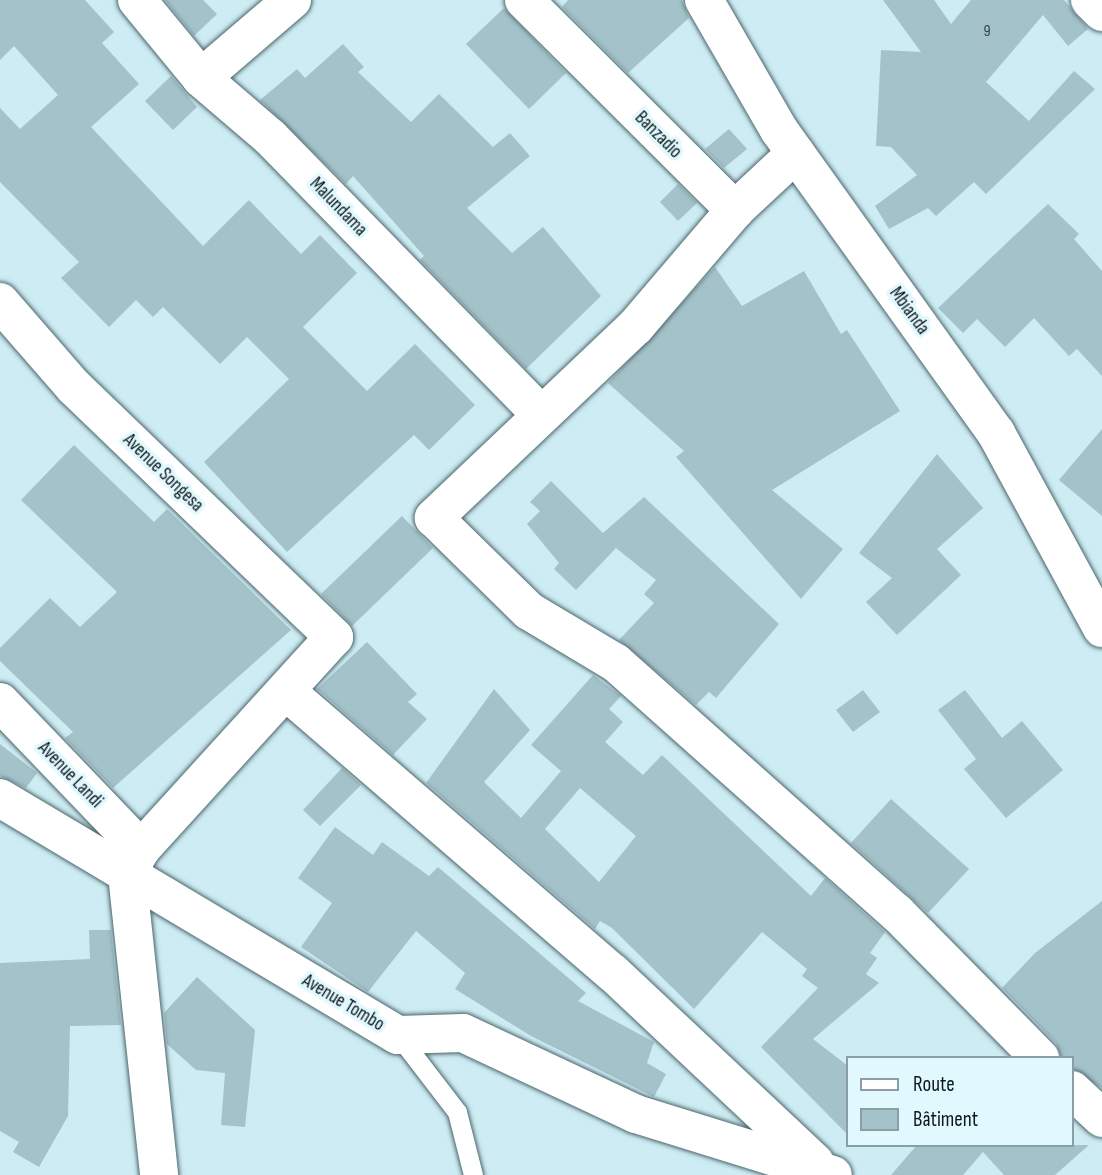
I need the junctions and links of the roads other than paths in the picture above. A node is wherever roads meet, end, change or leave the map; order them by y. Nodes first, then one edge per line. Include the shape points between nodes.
1 (137, 0) edge
2 (292, 0) edge
3 (524, 0) edge
4 (704, 0) edge
5 (1090, 0) edge
6 (1102, 12) edge
7 (201, 78) junction
8 (796, 153) junction
9 (735, 210) junction
10 (0, 302) edge
11 (540, 414) junction
12 (1102, 628) edge
13 (287, 692) junction
14 (0, 702) edge
15 (0, 798) edge
16 (134, 862) junction
17 (398, 1035) junction
18 (1038, 1056) edge
19 (1074, 1092) edge
20 (1102, 1118) edge
21 (825, 1173) edge
22 (159, 1175) edge
23 (474, 1175) edge

1 - 7 street, Malundama
2 - 7 street
3 - 9 street, Banzadio
4 - 8 street, Mbianda
5 - 6 street
7 - 11 street, Malundama via 271,138
8 - 9 street
8 - 12 street, Mbianda via 996,433
9 - 11 street via 636,326
10 - 13 street, Avenue Songesa via 74,387 334,637
11 - 18 street via 434,518 529,611 616,663 897,913
13 - 16 street
13 - 21 street via 613,972
14 - 16 street, Avenue Landi
15 - 16 street, Avenue Tombo
16 - 17 street, Avenue Tombo
16 - 22 street
17 - 21 street, Avenue Tombo via 463,1032 636,1114
17 - 23 lane via 457,1112
19 - 20 street

